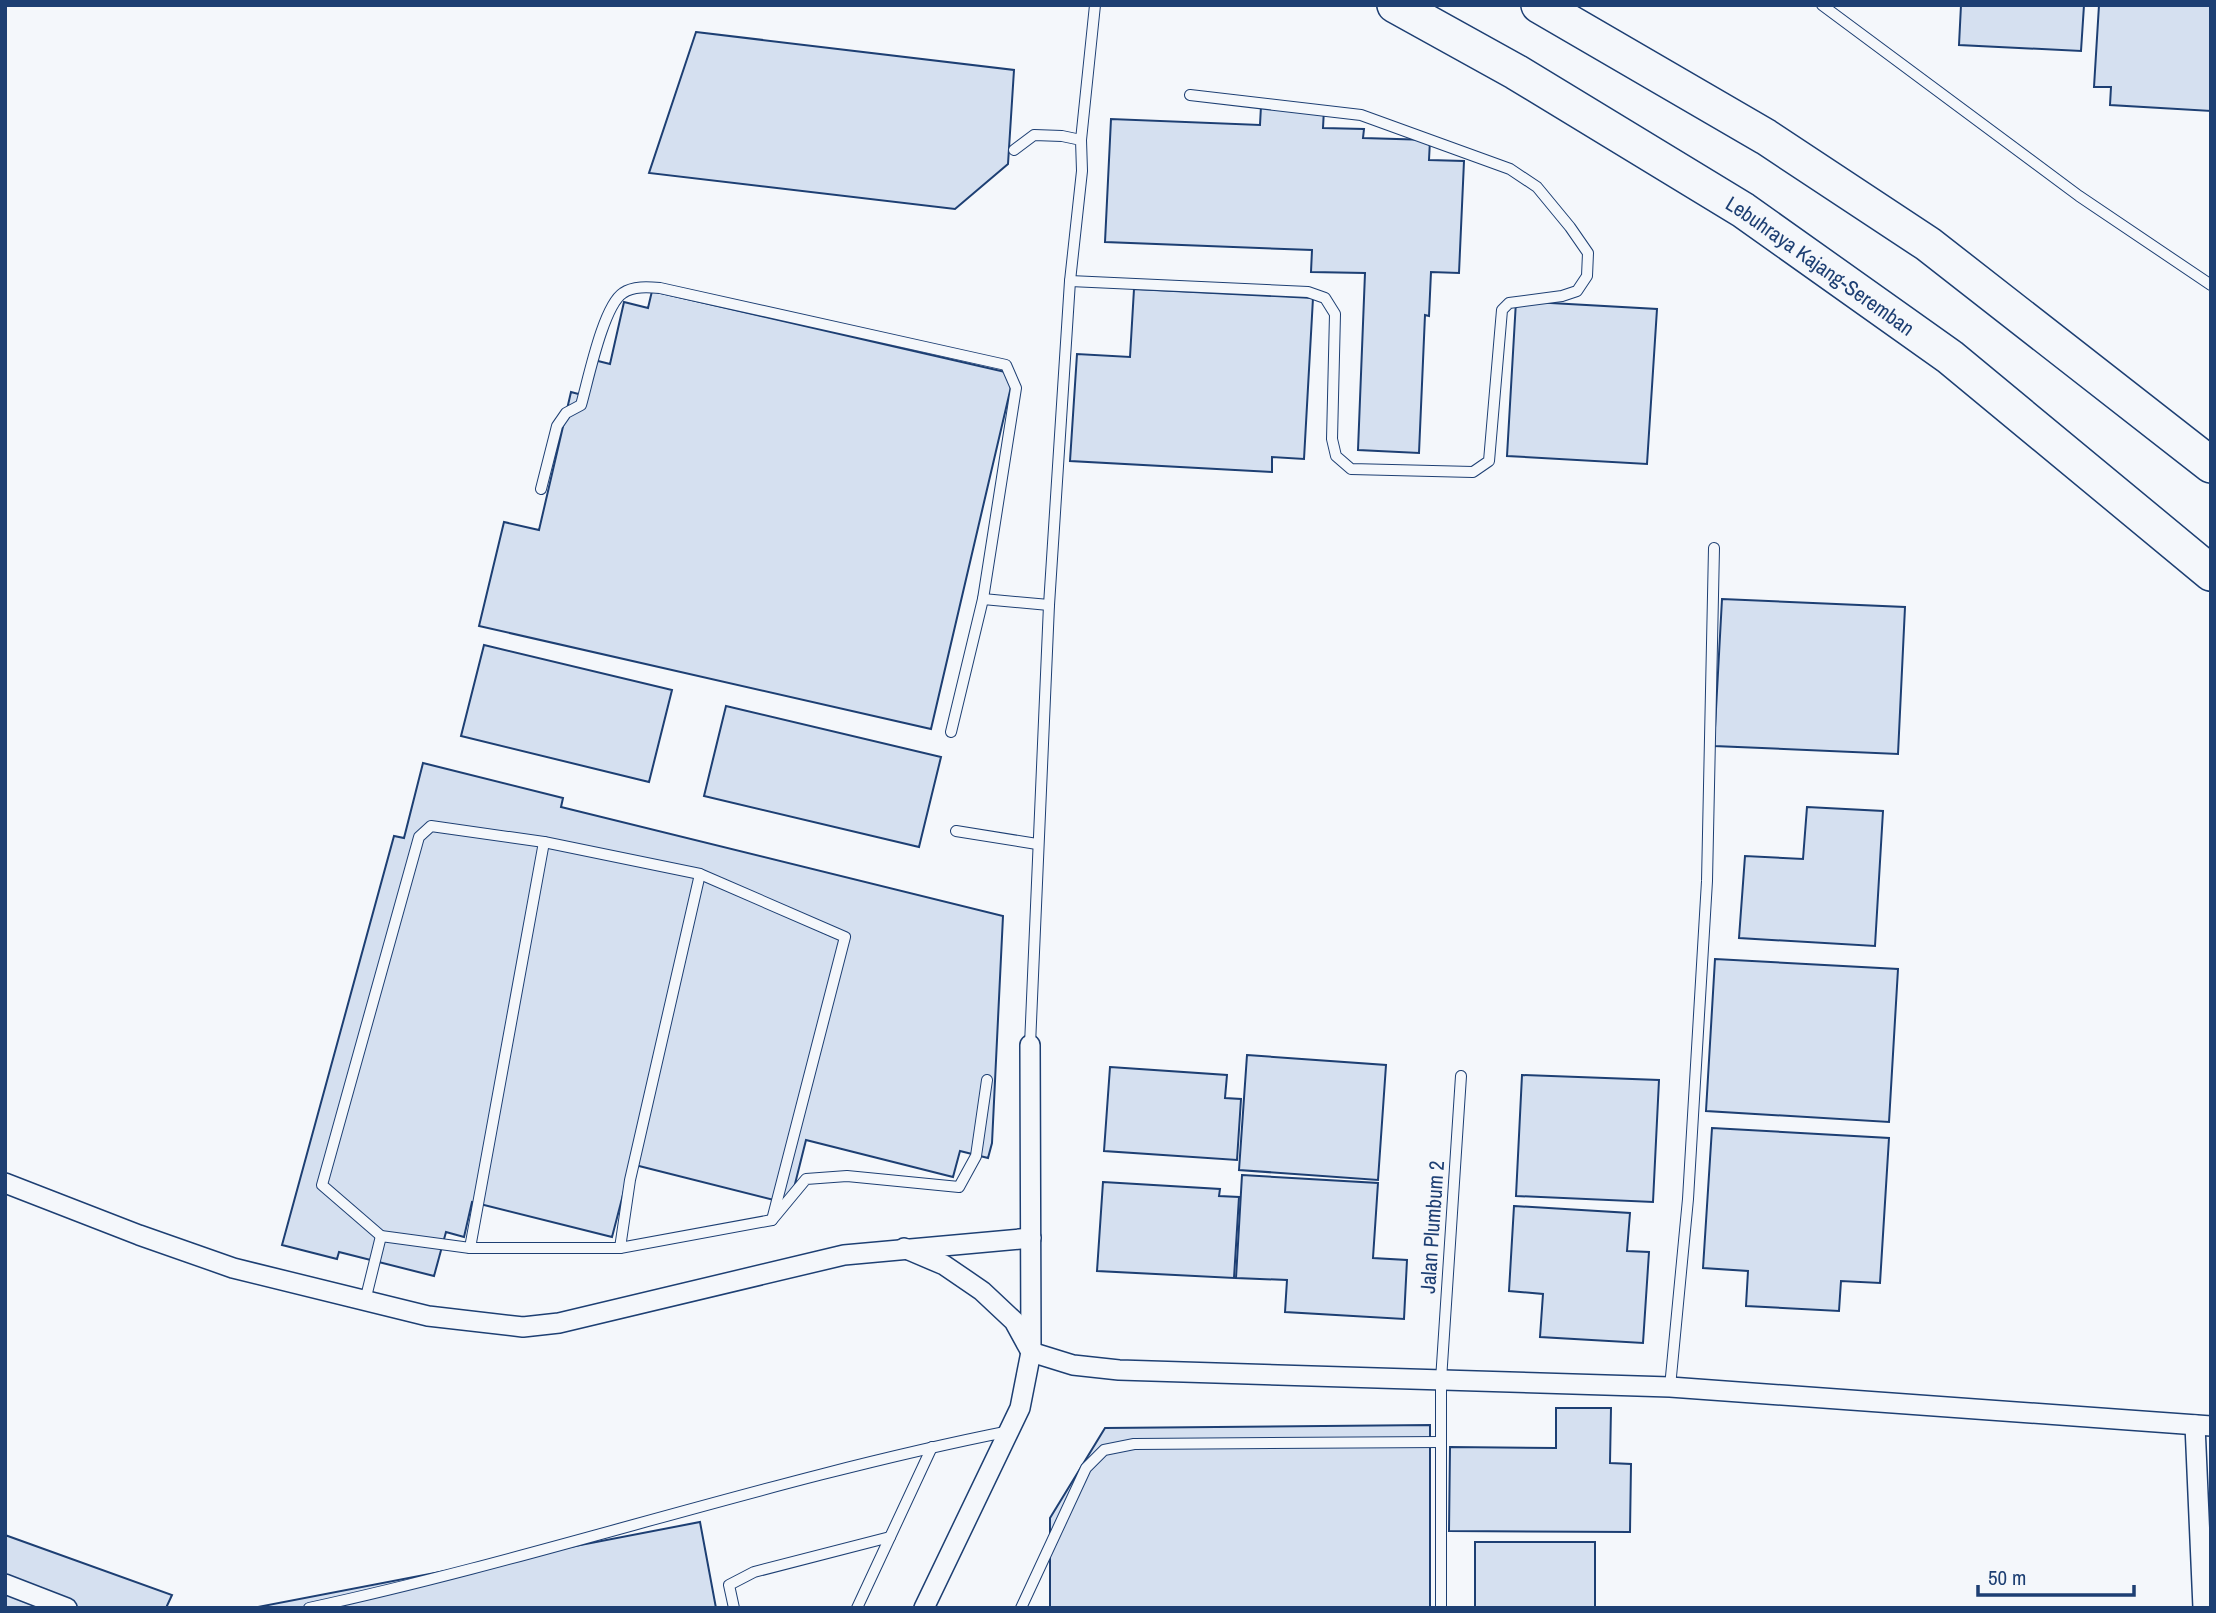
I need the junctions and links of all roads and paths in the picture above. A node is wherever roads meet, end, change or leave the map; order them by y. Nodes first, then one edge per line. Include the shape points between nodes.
1 (1095, 5) edge
2 (1395, 5) edge
3 (1539, 5) edge
4 (1822, 5) edge
5 (1190, 95) dead end
6 (1081, 140) junction
7 (1014, 150) dead end
8 (1070, 281) junction
9 (2211, 285) edge
10 (2211, 465) edge
11 (541, 489) dead end
12 (1714, 548) dead end
13 (2211, 573) edge
14 (983, 599) junction
15 (1049, 605) junction
16 (951, 732) dead end
17 (956, 831) dead end
18 (544, 842) junction
19 (1037, 844) junction
20 (700, 874) junction
21 (1030, 1045) joint
22 (1461, 1076) dead end
23 (987, 1080) dead end
24 (5, 1183) edge
25 (772, 1220) junction
26 (381, 1236) junction
27 (1031, 1238) junction
28 (470, 1248) junction
29 (620, 1248) junction
30 (904, 1248) junction
31 (365, 1301) junction
32 (1031, 1352) junction
33 (1441, 1380) junction
34 (1670, 1387) junction
35 (2203, 1426) edge
36 (1010, 1431) junction
37 (1441, 1442) junction
38 (932, 1447) junction
39 (890, 1537) junction
40 (5, 1584) edge
41 (67, 1608) edge
42 (309, 1608) edge
43 (734, 1608) edge
44 (857, 1608) edge
45 (924, 1608) edge
46 (1021, 1608) edge
47 (1441, 1608) edge
48 (2203, 1608) edge

1 - 6 lane
2 - 13 highway, Lebuhraya Kajang-Seremban via 1516,72 1744,210 1950,357
3 - 10 highway via 1766,137 1928,244
4 - 9 lane via 2079,196
5 - 8 lane via 1361,115 1510,169 1536,187 1570,227 1588,253 1587,276 1577,291 1509,303 1502,310 1489,461 1473,472 1351,469 1336,456 1332,439 1335,314 1325,298 1308,292
6 - 7 lane via 1034,135
6 - 8 lane
8 - 15 lane
11 - 14 lane via 557,426 566,413 581,405 609,308 623,293 641,287 1006,365 1016,388
12 - 34 lane via 1707,881 1688,1199
14 - 15 lane
14 - 16 lane
15 - 19 lane
17 - 19 lane
18 - 20 lane
18 - 26 lane via 430,826 419,837 322,1185
18 - 28 lane
19 - 21 lane
20 - 25 lane via 845,937
20 - 29 lane via 630,1180
21 - 27 street
22 - 33 lane, Jalan Plumbum 2
23 - 25 lane via 976,1156 959,1187 847,1176 806,1179
24 - 31 street via 233,1268
25 - 29 lane
26 - 28 lane
26 - 31 lane
27 - 30 street
27 - 32 street
28 - 29 lane
30 - 31 street via 844,1255 559,1323 523,1327 428,1316
30 - 32 street via 944,1265 982,1291 1014,1321
32 - 33 street via 1073,1365 1119,1370
32 - 36 street via 1020,1408
33 - 34 street
33 - 37 lane, Jalan Plumbum 2
34 - 35 street
35 - 48 street
36 - 38 lane
36 - 45 street
37 - 46 lane via 1134,1444 1104,1450 1086,1468
37 - 47 lane, Jalan Plumbum 2
38 - 39 lane
38 - 42 lane
39 - 43 lane via 754,1572 729,1585
39 - 44 lane
40 - 41 street

